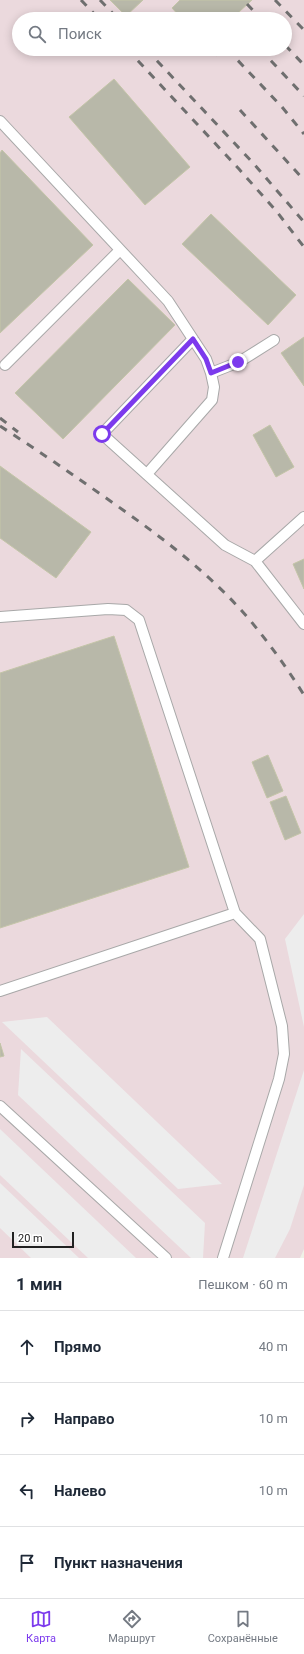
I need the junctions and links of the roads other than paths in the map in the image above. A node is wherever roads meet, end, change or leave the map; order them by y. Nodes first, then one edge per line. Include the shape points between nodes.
1 (0, 121) edge
2 (120, 250) junction
3 (193, 339) junction
4 (274, 340) dead end
5 (5, 365) dead end
6 (211, 373) junction
7 (147, 474) junction
8 (304, 517) edge
9 (255, 561) junction
10 (1, 616) edge
11 (304, 624) edge
12 (235, 913) junction
13 (0, 991) edge
14 (0, 1106) edge
15 (166, 1258) edge
16 (223, 1258) edge

1 - 2 lane
2 - 3 lane via 168,301
2 - 5 lane
3 - 6 lane via 206,359
3 - 7 lane via 102,434
4 - 6 lane via 238,362
6 - 7 lane via 214,387 212,400
7 - 9 lane via 225,545
8 - 9 lane
9 - 11 lane
10 - 12 lane via 108,609 126,610 139,620
12 - 13 lane
12 - 16 lane via 260,939 282,1026 284,1054 279,1079
14 - 15 lane

